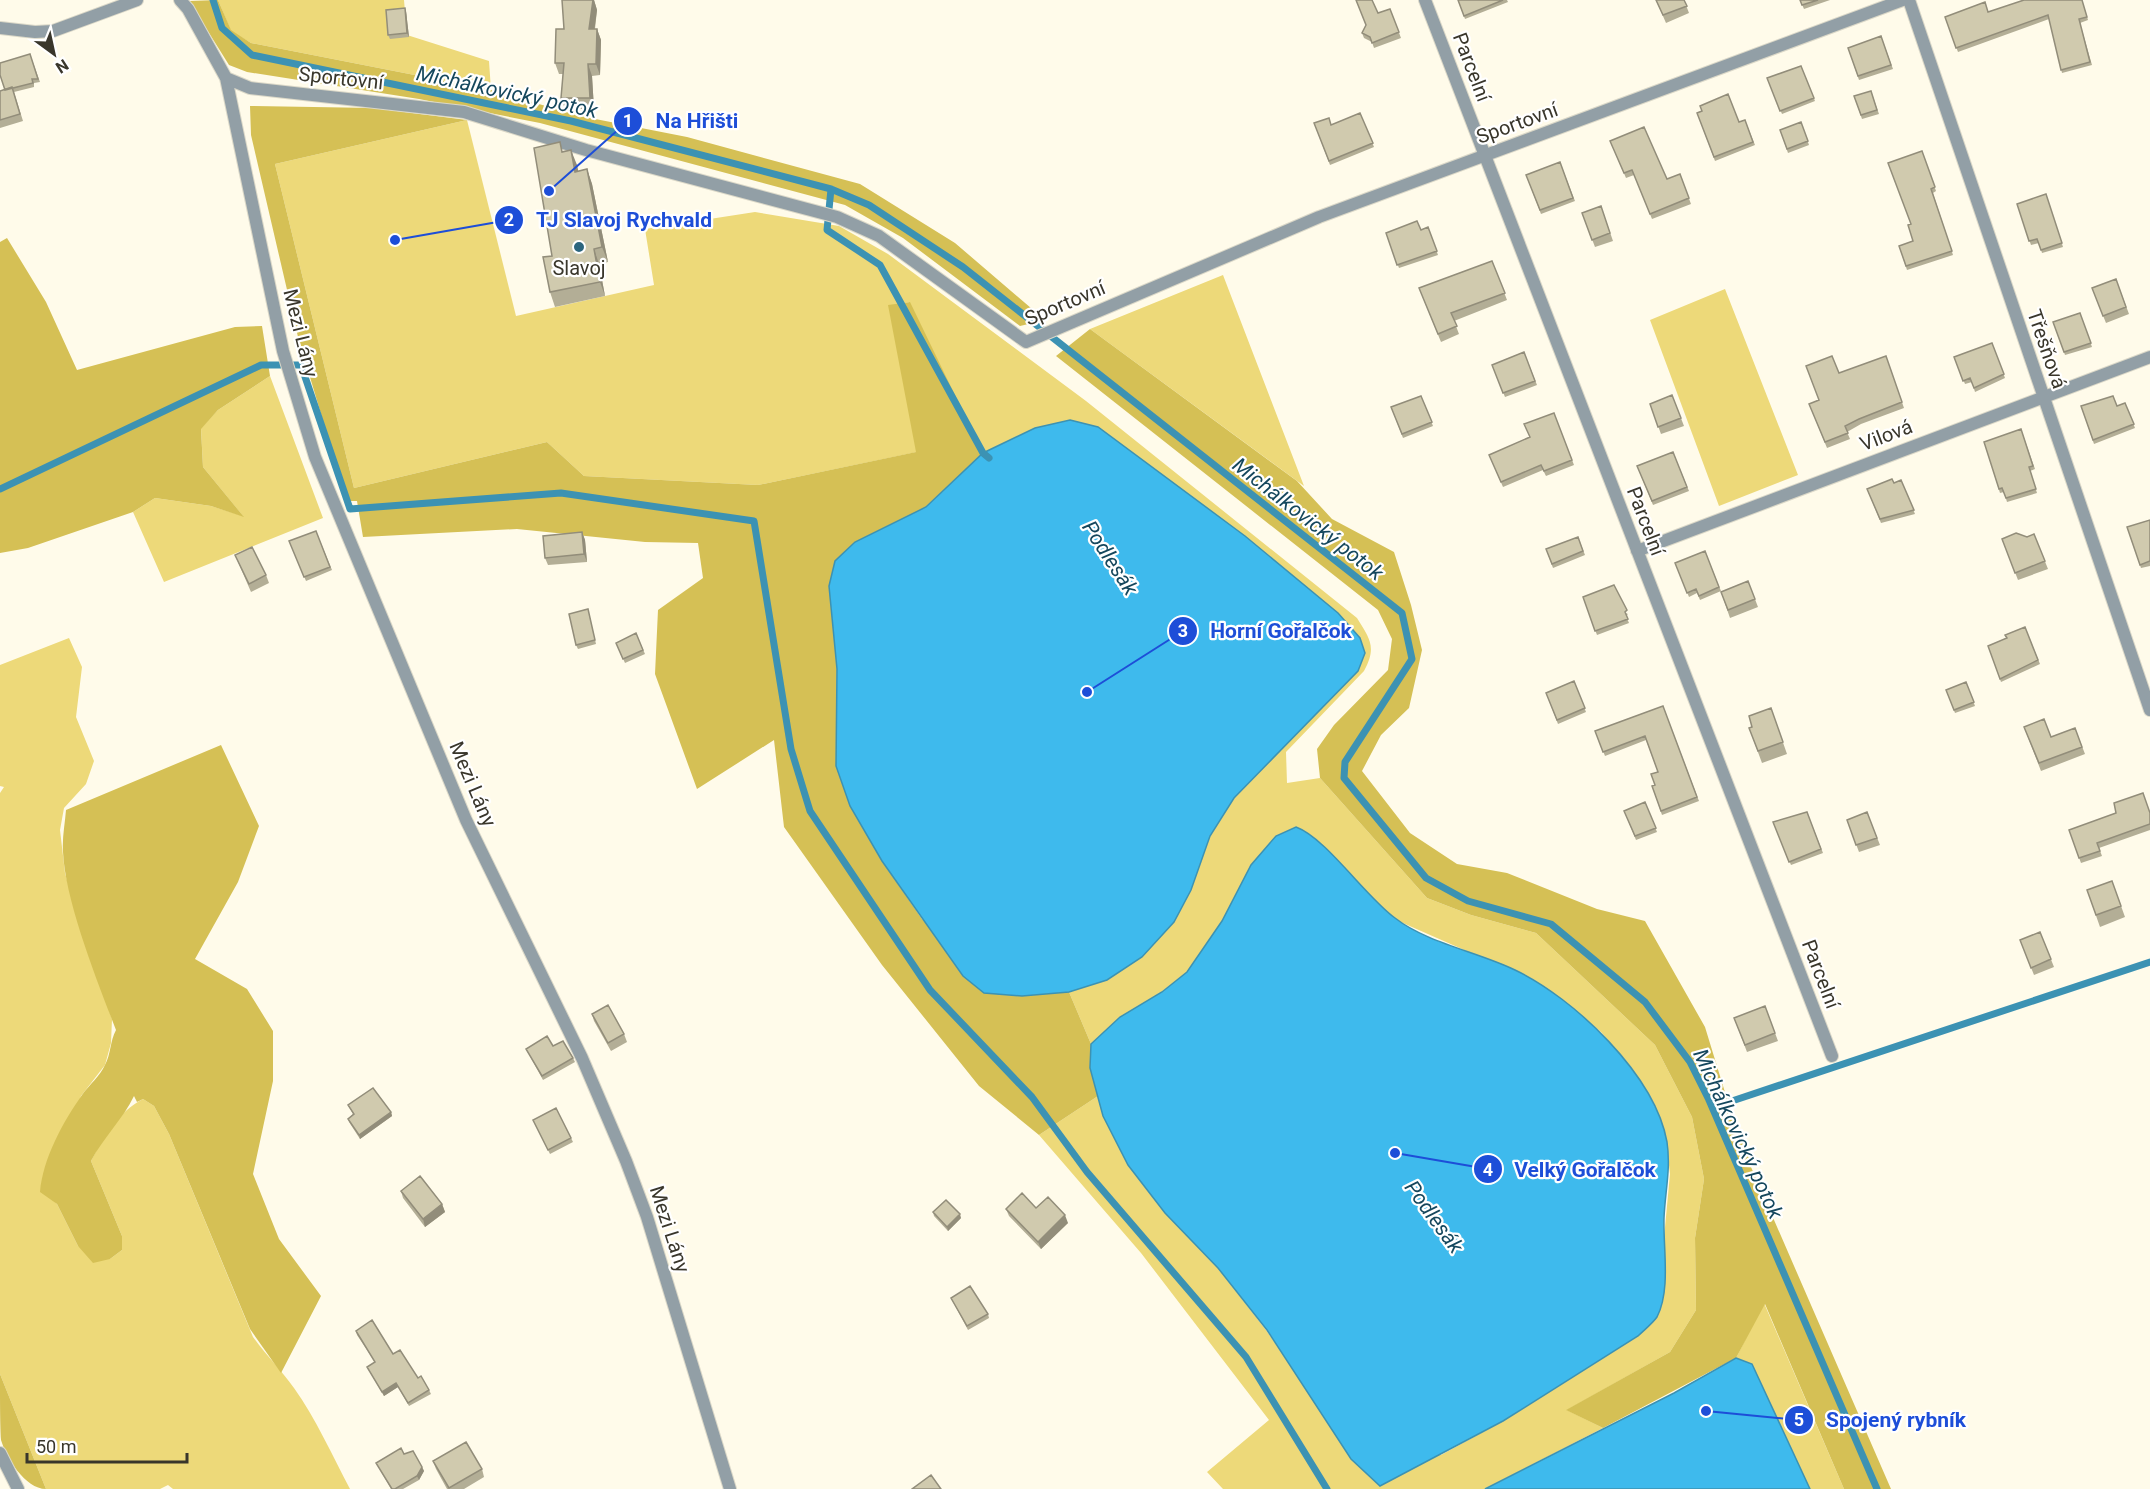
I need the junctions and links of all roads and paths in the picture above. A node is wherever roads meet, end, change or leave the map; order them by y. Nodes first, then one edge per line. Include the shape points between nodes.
1 (138, 0) edge
2 (180, 0) edge
3 (1425, 0) edge
4 (1903, 0) edge
5 (1909, 0) edge
6 (0, 28) edge
7 (226, 78) junction
8 (1485, 156) junction
9 (2150, 357) edge
10 (2042, 396) junction
11 (1637, 551) junction
12 (2150, 710) edge
13 (1832, 1056) dead end
14 (0, 1453) edge
15 (18, 1489) edge
16 (730, 1489) edge

1 - 6 street via 53,31
2 - 7 street
3 - 8 street, Parcelní
4 - 8 street, Sportovní
5 - 10 street, Třešňová
7 - 8 street, Sportovní via 250,88 464,112 586,150 837,217 879,236 1026,342 1318,217
7 - 16 street, Mezi Lány via 283,351 315,457 466,820 582,1058 626,1161 667,1280
8 - 11 street, Parcelní
9 - 10 street, Vilová
10 - 11 street, Vilová
10 - 12 street, Třešňová
11 - 13 street, Parcelní
14 - 15 street

